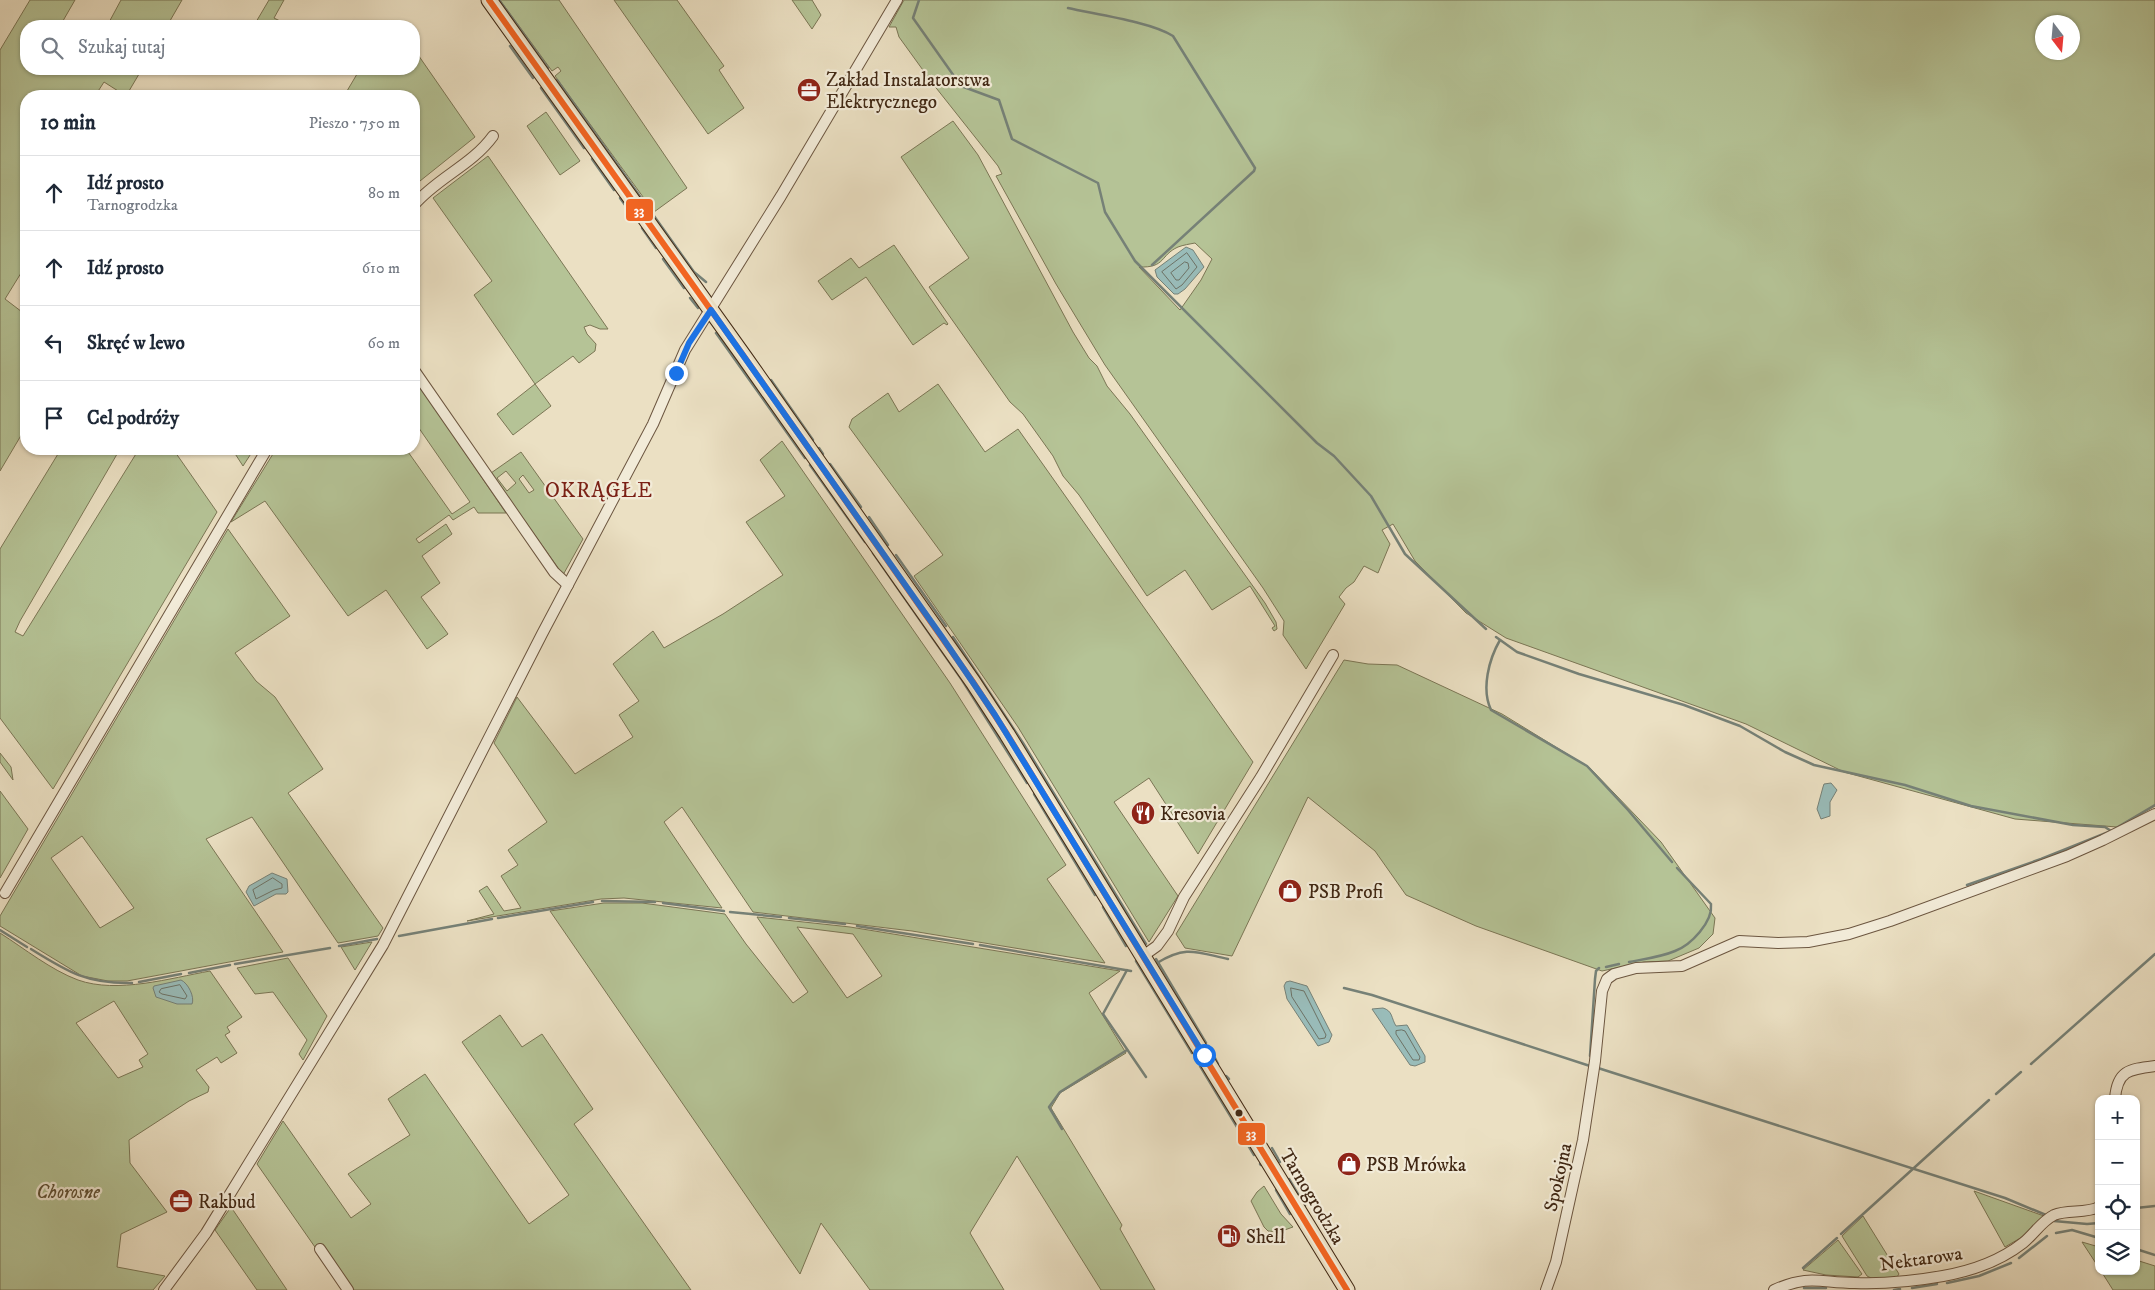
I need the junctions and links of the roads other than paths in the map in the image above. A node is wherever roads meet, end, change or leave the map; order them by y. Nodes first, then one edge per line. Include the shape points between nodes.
1 (488, 0) edge
2 (897, 0) edge
3 (493, 136) dead end
4 (420, 199) edge
5 (711, 310) junction
6 (420, 379) edge
7 (263, 455) edge
8 (568, 585) junction
9 (1332, 655) dead end
10 (2155, 814) edge
11 (5, 893) dead end
12 (1143, 956) junction
13 (2155, 1066) edge
14 (2116, 1095) edge
15 (2095, 1208) edge
16 (320, 1249) dead end
17 (164, 1290) edge
18 (348, 1290) edge
19 (1347, 1290) edge
20 (1546, 1290) edge
21 (1774, 1290) edge

1 - 5 main road, Tarnogrodzka
2 - 5 street
3 - 4 street via 478,154
5 - 8 street via 685,350 653,424
5 - 12 main road, Tarnogrodzka via 958,660
6 - 8 street via 554,572
7 - 11 street
8 - 17 street via 383,945 206,1233
9 - 12 street via 1184,897 1168,931 1157,946
10 - 20 street, Spokojna via 2073,853 1849,934 1808,942 1739,941 1682,966 1636,968 1607,979 1602,991 1594,1069 1576,1175 1556,1262
12 - 19 main road, Tarnogrodzka
13 - 14 street via 2122,1075
15 - 21 street, Nektarowa via 2058,1214 2017,1247 1966,1271 1866,1283 1809,1280
16 - 18 street

